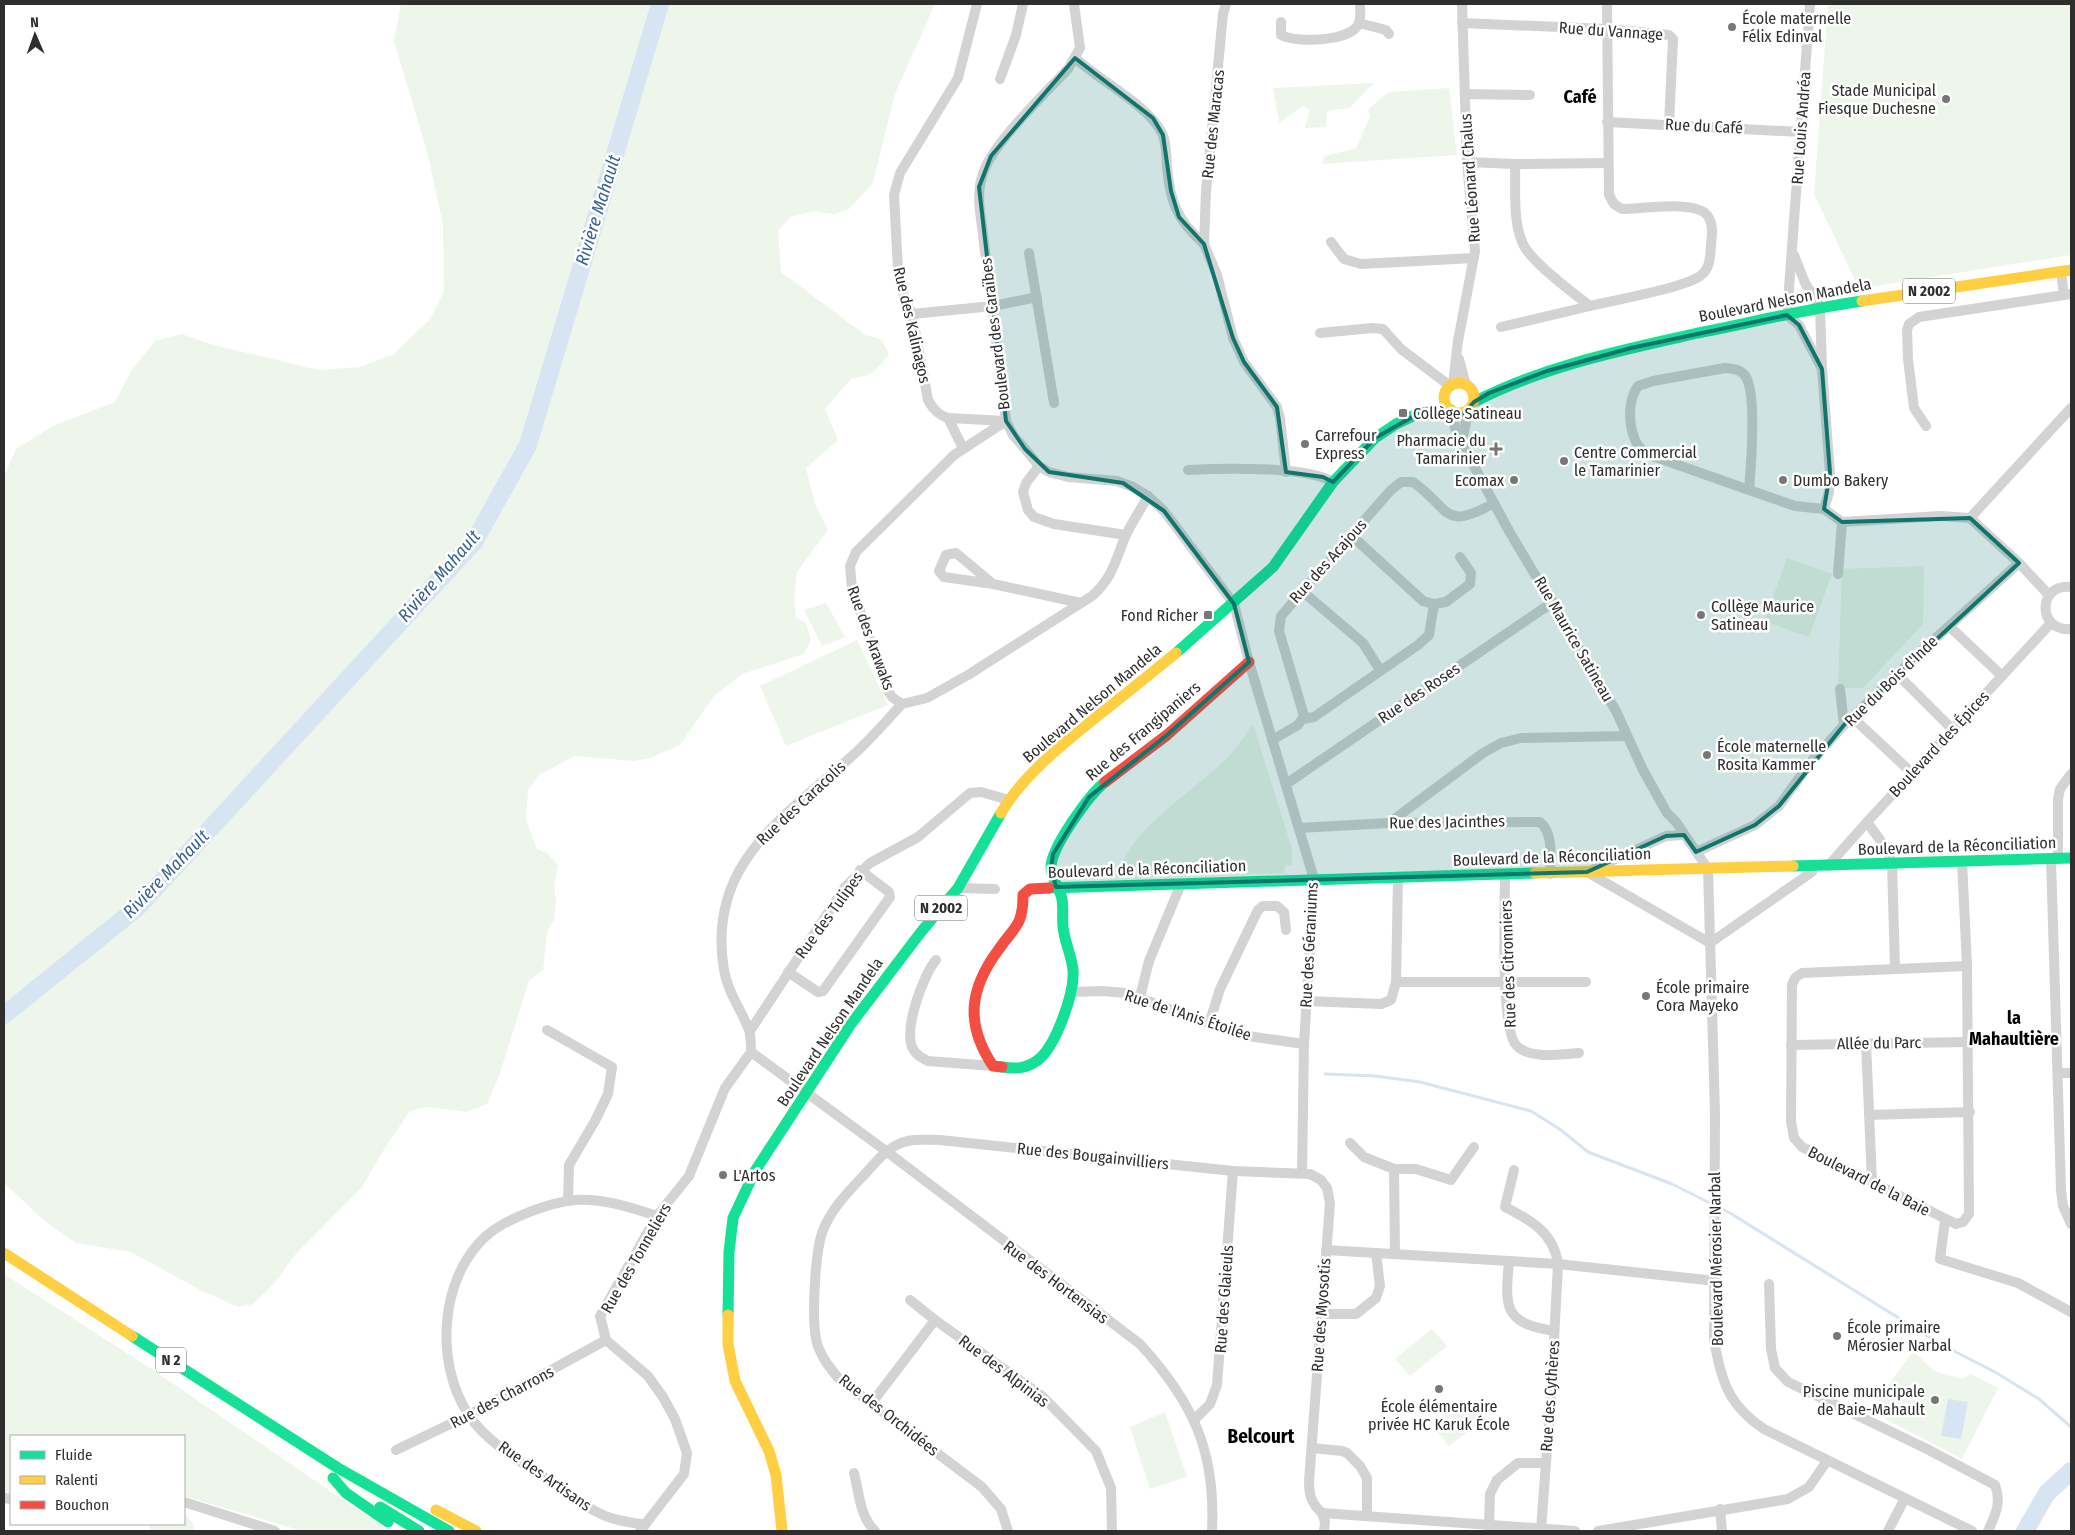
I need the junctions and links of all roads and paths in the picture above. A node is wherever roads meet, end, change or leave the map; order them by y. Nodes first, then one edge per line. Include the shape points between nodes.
1 (977, 4) edge
2 (1023, 4) edge
3 (1074, 4) edge
4 (1226, 4) edge
5 (1360, 4) edge
6 (1462, 4) edge
7 (1607, 4) edge
8 (1810, 4) edge
9 (1280, 22) dead end
10 (1359, 23) junction
11 (1462, 23) junction
12 (1607, 29) junction
13 (1388, 34) dead end
14 (1075, 58) junction
15 (1000, 79) dead end
16 (1465, 94) junction
17 (1530, 95) dead end
18 (1607, 122) junction
19 (1669, 124) junction
20 (1801, 132) junction
21 (1467, 162) junction
22 (1608, 163) junction
23 (1516, 164) junction
24 (1331, 242) dead end
25 (1204, 244) junction
26 (1793, 252) junction
27 (1030, 253) dead end
28 (1474, 258) junction
29 (2066, 271) edge
30 (2068, 294) edge
31 (1037, 297) junction
32 (993, 306) junction
33 (1590, 306) junction
34 (1820, 307) junction
35 (912, 314) junction
36 (1787, 315) junction
37 (1501, 327) dead end
38 (1320, 333) dead end
39 (1458, 351) junction
40 (1822, 370) junction
41 (1509, 384) junction
42 (1467, 385) junction
43 (1450, 388) junction
44 (1054, 403) dead end
45 (1471, 406) junction
46 (2071, 408) edge
47 (1452, 410) junction
48 (1419, 414) junction
49 (948, 418) junction
50 (1006, 421) junction
51 (1926, 426) dead end
52 (1462, 444) junction
53 (962, 448) junction
54 (1039, 466) junction
55 (1188, 470) dead end
56 (1286, 472) junction
57 (1333, 482) junction
58 (1749, 490) junction
59 (1148, 496) junction
60 (1494, 503) junction
61 (1824, 509) junction
62 (1970, 518) junction
63 (1842, 522) junction
64 (1126, 535) junction
65 (1352, 535) junction
66 (1460, 557) dead end
67 (2019, 563) junction
68 (1838, 574) dead end
69 (993, 584) junction
70 (2071, 587) edge
71 (1302, 591) junction
72 (2049, 596) junction
73 (1553, 602) junction
74 (1081, 603) junction
75 (1234, 604) junction
76 (1434, 604) junction
77 (2052, 623) junction
78 (1949, 626) junction
79 (2071, 629) edge
80 (1249, 662) junction
81 (1380, 670) junction
82 (1897, 674) junction
83 (2002, 676) junction
84 (1840, 689) dead end
85 (902, 704) junction
86 (1852, 717) junction
87 (1303, 719) junction
88 (1844, 725) junction
89 (1952, 730) junction
90 (1626, 736) junction
91 (1272, 740) junction
92 (1912, 774) junction
93 (2071, 774) edge
94 (1286, 784) junction
95 (1009, 800) junction
96 (1867, 822) junction
97 (1389, 823) junction
98 (1299, 828) junction
99 (1684, 835) junction
100 (1696, 852) junction
101 (2071, 858) edge
102 (2055, 859) junction
103 (1962, 861) junction
104 (1892, 864) junction
105 (1828, 866) junction
106 (1813, 867) junction
107 (1708, 869) junction
108 (860, 870) junction
109 (1587, 872) junction
110 (1550, 874) junction
111 (1505, 875) junction
112 (1398, 878) junction
113 (1314, 880) junction
114 (1181, 884) junction
115 (1056, 887) junction
116 (958, 888) junction
117 (995, 889) dead end
118 (1286, 930) dead end
119 (1710, 943) junction
120 (936, 960) dead end
121 (1967, 966) junction
122 (1895, 968) junction
123 (788, 972) junction
124 (1396, 982) junction
125 (1506, 982) junction
126 (1586, 982) dead end
127 (1072, 992) junction
128 (1140, 997) junction
129 (1306, 1001) junction
130 (1209, 1024) junction
131 (547, 1030) dead end
132 (750, 1031) junction
133 (1968, 1042) junction
134 (1866, 1043) junction
135 (1304, 1044) junction
136 (1791, 1045) junction
137 (751, 1052) junction
138 (1579, 1053) dead end
139 (993, 1066) junction
140 (2058, 1073) junction
141 (2071, 1073) edge
142 (807, 1094) junction
143 (1970, 1112) junction
144 (1869, 1115) junction
145 (2059, 1129) junction
146 (2071, 1129) edge
147 (1350, 1143) dead end
148 (1474, 1147) dead end
149 (886, 1151) junction
150 (1394, 1169) junction
151 (1514, 1170) dead end
152 (1234, 1171) junction
153 (1302, 1173) junction
154 (1872, 1181) junction
155 (568, 1201) junction
156 (657, 1216) junction
157 (1945, 1220) junction
158 (2071, 1224) edge
159 (1326, 1250) junction
160 (4, 1253) edge
161 (1376, 1253) junction
162 (1395, 1253) junction
163 (1509, 1261) junction
164 (4, 1263) edge
165 (1558, 1264) junction
166 (1716, 1281) junction
167 (1769, 1284) dead end
168 (910, 1300) dead end
169 (2071, 1312) edge
170 (1322, 1314) junction
171 (935, 1320) junction
172 (1554, 1331) junction
173 (606, 1340) junction
174 (871, 1404) junction
175 (469, 1415) junction
176 (1194, 1420) junction
177 (1312, 1448) junction
178 (396, 1450) dead end
179 (1827, 1461) junction
180 (1546, 1464) junction
181 (335, 1473) junction
182 (854, 1473) dead end
183 (1905, 1498) junction
184 (185, 1502) edge
185 (1720, 1509) junction
186 (1322, 1513) junction
187 (1366, 1515) junction
188 (1489, 1525) junction
189 (642, 1528) edge
190 (1541, 1529) junction
191 (275, 1531) edge
192 (400, 1531) edge
193 (419, 1531) edge
194 (449, 1531) edge
195 (476, 1531) edge
196 (782, 1531) edge
197 (875, 1531) edge
198 (1008, 1531) edge
199 (1112, 1531) edge
200 (1212, 1531) edge
201 (1324, 1531) edge
202 (1575, 1531) edge
203 (1598, 1531) edge
204 (1722, 1531) edge
205 (1888, 1531) edge
206 (1972, 1531) edge
207 (1988, 1531) edge

1 - 35 street, Rue des Kalinagos via 958,78 900,173 894,195 898,270
2 - 15 street
3 - 14 street, Boulevard des Caraïbes via 1080,48
4 - 25 street, Rue des Maracas via 1206,191
5 - 10 street
6 - 11 street, Rue Léonard Chalus
7 - 12 street
8 - 20 street, Rue Louis Andréa
9 - 10 street via 1281,35 1292,39 1341,36
10 - 13 street via 1386,30
11 - 12 street, Rue du Vannage
11 - 16 street, Rue Léonard Chalus
12 - 18 street
12 - 19 street, Rue du Vannage via 1672,36
14 - 25 street via 1152,118 1162,135 1171,191 1179,217
14 - 32 street, Boulevard des Caraïbes via 997,148 982,176 979,200
16 - 17 street
16 - 21 street, Rue Léonard Chalus
18 - 19 street, Rue du Café
18 - 22 street
19 - 20 street, Rue du Café
20 - 26 street, Rue Louis Andréa
21 - 23 street
21 - 28 street, Rue Léonard Chalus
22 - 23 street
22 - 33 street via 1610,195 1619,209 1681,207 1705,213 1712,226 1710,259 1704,273 1693,280
23 - 33 street via 1519,231 1524,246
24 - 28 street via 1344,259 1361,264
25 - 56 street via 1217,275 1233,338 1244,362 1276,407 1280,418
26 - 34 street, Rue Louis Andréa
26 - 36 street, Rue Louis Andréa
27 - 31 street
28 - 39 street, Rue Léonard Chalus
29 - 30 street
29 - 34 main road, Boulevard Nelson Mandela / N 2002
30 - 51 street via 1913,320 1907,330 1912,398 1914,408
31 - 32 street
31 - 44 street
32 - 35 street
32 - 50 street, Boulevard des Caraïbes
33 - 37 street
34 - 36 main road, Boulevard Nelson Mandela / N 2002
34 - 40 street
35 - 49 street, Rue des Kalinagos via 928,400 936,412
36 - 40 street via 1799,325
36 - 41 main road, Boulevard Nelson Mandela / N 2002 via 1631,348
38 - 43 street via 1384,329 1401,349
39 - 42 street, Rue Léonard Chalus
39 - 43 street, Rue Léonard Chalus
40 - 61 street via 1830,473
41 - 42 main road, Boulevard Nelson Mandela / N 2002
41 - 45 main road, Boulevard Nelson Mandela / N 2002
42 - 43 main road
42 - 45 main road via 1473,393
43 - 47 main road via 1445,403
43 - 48 main road, Boulevard Nelson Mandela / N 2002
45 - 47 main road via 1460,412
45 - 52 street
46 - 62 street
47 - 48 main road, Boulevard Nelson Mandela / N 2002
47 - 52 street, Rue Maurice Satineau
48 - 57 main road, Boulevard Nelson Mandela / N 2002 via 1375,438
49 - 50 street
49 - 53 street
50 - 53 street, Rue des Arawaks
50 - 54 street, Boulevard des Caraïbes via 1013,435
52 - 60 street, Rue Maurice Satineau
53 - 85 street, Rue des Arawaks via 865,542 850,566 852,588 881,674 892,697
54 - 59 street, Boulevard des Caraïbes via 1068,477 1123,483
54 - 64 street via 1023,492 1028,510 1034,517 1054,524
55 - 56 street via 1226,468
56 - 57 street via 1323,477
57 - 75 main road, Boulevard Nelson Mandela / N 2002 via 1274,567
58 - 58 street via 1752,444 1750,390 1743,373 1725,368 1638,386 1631,399 1632,429 1640,450
58 - 61 street via 1795,506
59 - 64 street, Rue des Arawaks
59 - 75 street, Boulevard des Caraïbes via 1164,511
60 - 65 street, Rue des Acajous via 1473,515 1454,516 1413,482 1405,481 1390,491
60 - 73 street, Rue Maurice Satineau
61 - 63 street
62 - 63 street via 1940,516
62 - 67 street
63 - 68 street
64 - 74 street, Rue des Arawaks via 1114,570 1105,583
65 - 71 street, Rue des Acajous
65 - 76 street via 1423,601
66 - 76 street via 1471,574 1470,584 1446,602
67 - 72 street
67 - 78 street, Rue du Bois d'Inde
69 - 69 street via 956,553 946,554 940,566 939,571 944,577
69 - 74 street
70 - 72 street via 2062,587
71 - 81 street via 1363,643
71 - 87 street, Rue des Acajous via 1284,611 1278,624 1303,708
72 - 77 street via 2045,610
73 - 90 street, Rue Maurice Satineau via 1616,711
73 - 94 street, Rue des Roses
74 - 85 street, Rue des Arawaks via 968,675 920,701
75 - 80 street, Rue des Géraniums
75 - 95 main road, Boulevard Nelson Mandela / N 2002 via 1056,750
76 - 81 street via 1429,635 1418,646
77 - 79 street
77 - 83 street, Boulevard des Épices
78 - 82 street, Rue du Bois d'Inde
78 - 83 street
80 - 91 street, Rue des Géraniums
80 - 115 main road, Rue des Frangipaniers via 1167,735 1108,778 1089,797 1052,854 1051,868
81 - 87 street via 1314,717
82 - 86 street, Rue du Bois d'Inde
82 - 89 street
83 - 89 street, Boulevard des Épices
84 - 88 street
85 - 132 street, Rue des Caracolis via 854,755 770,829 750,852 736,877 724,914 724,970 731,995
86 - 88 street, Rue du Bois d'Inde
86 - 92 street
87 - 91 street
88 - 100 street, Rue du Bois d'Inde via 1779,806 1755,826
89 - 92 street, Boulevard des Épices
90 - 97 street via 1521,738 1501,743
90 - 99 street, Rue Maurice Satineau via 1667,813
91 - 94 street, Rue des Géraniums
92 - 96 street, Boulevard des Épices
93 - 102 street via 2060,789 2058,798
94 - 98 street, Rue des Géraniums
95 - 108 street, Rue des Tulipes via 981,792 970,793 918,837
95 - 116 main road, Boulevard Nelson Mandela / N 2002
96 - 104 street via 1888,851
96 - 105 street, Boulevard des Épices
97 - 98 street, Rue des Jacinthes
97 - 110 street, Rue des Jacinthes via 1540,822 1549,834
98 - 113 street, Rue des Géraniums
99 - 100 street, Rue Maurice Satineau
99 - 109 street via 1666,836
100 - 107 street, Rue Maurice Satineau
101 - 102 main road, Boulevard de la Réconciliation
102 - 103 main road, Boulevard de la Réconciliation
102 - 140 street
103 - 104 main road, Boulevard de la Réconciliation
103 - 121 street, Boulevard de la Baie
104 - 105 main road, Boulevard de la Réconciliation
104 - 122 street
105 - 106 main road, Boulevard de la Réconciliation
106 - 107 main road, Boulevard de la Réconciliation
106 - 119 street via 1812,872
107 - 109 main road, Boulevard de la Réconciliation
107 - 119 street, Boulevard Mérosier Narbal
108 - 123 street, Rue des Tulipes
108 - 123 street via 889,892 885,905 824,991 818,992
109 - 110 main road, Boulevard de la Réconciliation
109 - 119 street
110 - 111 main road, Boulevard de la Réconciliation
111 - 112 main road, Boulevard de la Réconciliation
111 - 125 street, Rue des Citronniers
112 - 113 main road, Boulevard de la Réconciliation
112 - 124 street
113 - 114 main road, Boulevard de la Réconciliation
113 - 129 street, Rue des Géraniums
114 - 115 main road, Boulevard de la Réconciliation
114 - 128 street via 1149,961
115 - 127 main road, Rue des Frangipaniers via 1062,897 1063,931 1073,970
115 - 139 main road, Boulevard de la Réconciliation via 1024,892 1020,924 996,951 976,991 972,1014 974,1031 981,1051
116 - 117 street
116 - 142 main road, Boulevard Nelson Mandela / N 2002 via 880,984
118 - 130 street via 1284,912 1277,906 1269,904 1258,910 1220,989
119 - 166 street, Boulevard Mérosier Narbal
120 - 139 street via 923,979 916,1006 911,1041 913,1050 928,1060
121 - 122 street, Boulevard de la Baie
121 - 133 street, Boulevard de la Baie
122 - 136 street, Boulevard de la Baie via 1797,976 1792,985
123 - 132 street, Rue des Tulipes
124 - 125 street
124 - 129 street via 1393,998 1381,1004
125 - 126 street
125 - 138 street, Rue des Citronniers via 1510,1035 1517,1046 1539,1054
127 - 128 street, Rue de l'Anis Étoilée via 1113,992
127 - 139 main road via 1045,1053 1019,1069
128 - 130 street, Rue de l'Anis Étoilée
129 - 135 street, Rue des Géraniums
130 - 135 street, Rue de l'Anis Étoilée via 1260,1039
131 - 155 street via 612,1067 608,1094 569,1165
132 - 137 street, Rue des Caracolis
133 - 134 street, Allée du Parc
133 - 143 street, Boulevard de la Baie
134 - 136 street, Allée du Parc
134 - 144 street
135 - 153 street, Rue des Géraniums
136 - 154 street, Boulevard de la Baie via 1791,1121 1796,1142
137 - 142 street
137 - 156 street, Rue des Tonneliers via 725,1088 690,1176
140 - 141 street
140 - 145 street
142 - 149 street, Rue des Hortensias
142 - 196 main road, Boulevard Nelson Mandela / N 2002 via 755,1171 744,1193 734,1218 729,1252 728,1344 735,1381 769,1451 776,1475
143 - 144 street
143 - 157 street, Boulevard de la Baie via 1969,1214 1963,1222 1956,1224
144 - 154 street
145 - 146 street
145 - 158 street via 2062,1198
147 - 150 street via 1364,1157
148 - 150 street via 1451,1180 1416,1169
149 - 152 street, Rue des Bougainvilliers via 908,1141 940,1140
149 - 174 street, Rue des Orchidées via 834,1210 822,1232 818,1248 814,1324 817,1343 826,1363 839,1379
149 - 176 street, Rue des Hortensias via 1140,1344 1162,1368
150 - 162 street
151 - 165 street via 1505,1207 1543,1232 1556,1248
152 - 153 street, Rue des Bougainvilliers
152 - 176 street, Rue des Glaieuls via 1217,1385 1210,1404
153 - 159 street via 1316,1176 1329,1194
154 - 157 street, Boulevard de la Baie
155 - 156 street, Rue des Artisans via 589,1200 620,1205
155 - 175 street, Rue des Artisans via 504,1224 486,1235 464,1265 452,1292 447,1337 456,1389
156 - 173 street, Rue des Tonneliers via 604,1306 600,1316
157 - 169 street via 1940,1259 2018,1283
159 - 161 street, Rue des Myosotis
159 - 170 street, Rue des Myosotis
160 - 181 main road, N 2
161 - 162 street, Rue des Myosotis
161 - 170 street via 1380,1286 1376,1298 1356,1314
162 - 163 street, Rue des Myosotis
163 - 165 street, Rue des Myosotis
163 - 172 street via 1508,1308 1526,1326
164 - 181 main road, N 2
165 - 166 street, Rue des Myosotis
165 - 172 street, Rue des Cythères
166 - 179 street, Boulevard Mérosier Narbal via 1714,1340 1727,1390 1752,1421
167 - 207 street via 1771,1349 1775,1368 1788,1382 1995,1485 1999,1505
168 - 171 street, Rue des Alpinias
170 - 177 street, Rue des Myosotis
171 - 174 street
171 - 199 street, Rue des Alpinias via 1042,1396 1096,1451 1111,1488
172 - 180 street, Rue des Cythères
173 - 175 street, Rue des Charrons
173 - 189 street via 648,1376 675,1419 687,1453 684,1474
174 - 198 street, Rue des Orchidées via 982,1487 1001,1509
175 - 178 street, Rue des Charrons
175 - 189 street, Rue des Artisans via 504,1450 598,1513
176 - 200 street, Rue des Hortensias via 1209,1463
177 - 186 street, Rue des Myosotis via 1310,1498
177 - 187 street via 1342,1451 1360,1466 1367,1478
179 - 183 street, Boulevard Mérosier Narbal
179 - 185 street via 1809,1487 1796,1496
180 - 188 street via 1518,1464 1497,1480 1490,1494
180 - 190 street, Rue des Cythères
181 - 192 main road via 346,1493
181 - 193 main road, N 2
181 - 194 main road, N 2
181 - 195 main road via 396,1491
182 - 197 street via 864,1514
183 - 205 street
183 - 206 street, Boulevard Mérosier Narbal
184 - 191 street
185 - 203 street
185 - 204 street
186 - 187 street
186 - 201 street
187 - 188 street
188 - 190 street
190 - 202 street

